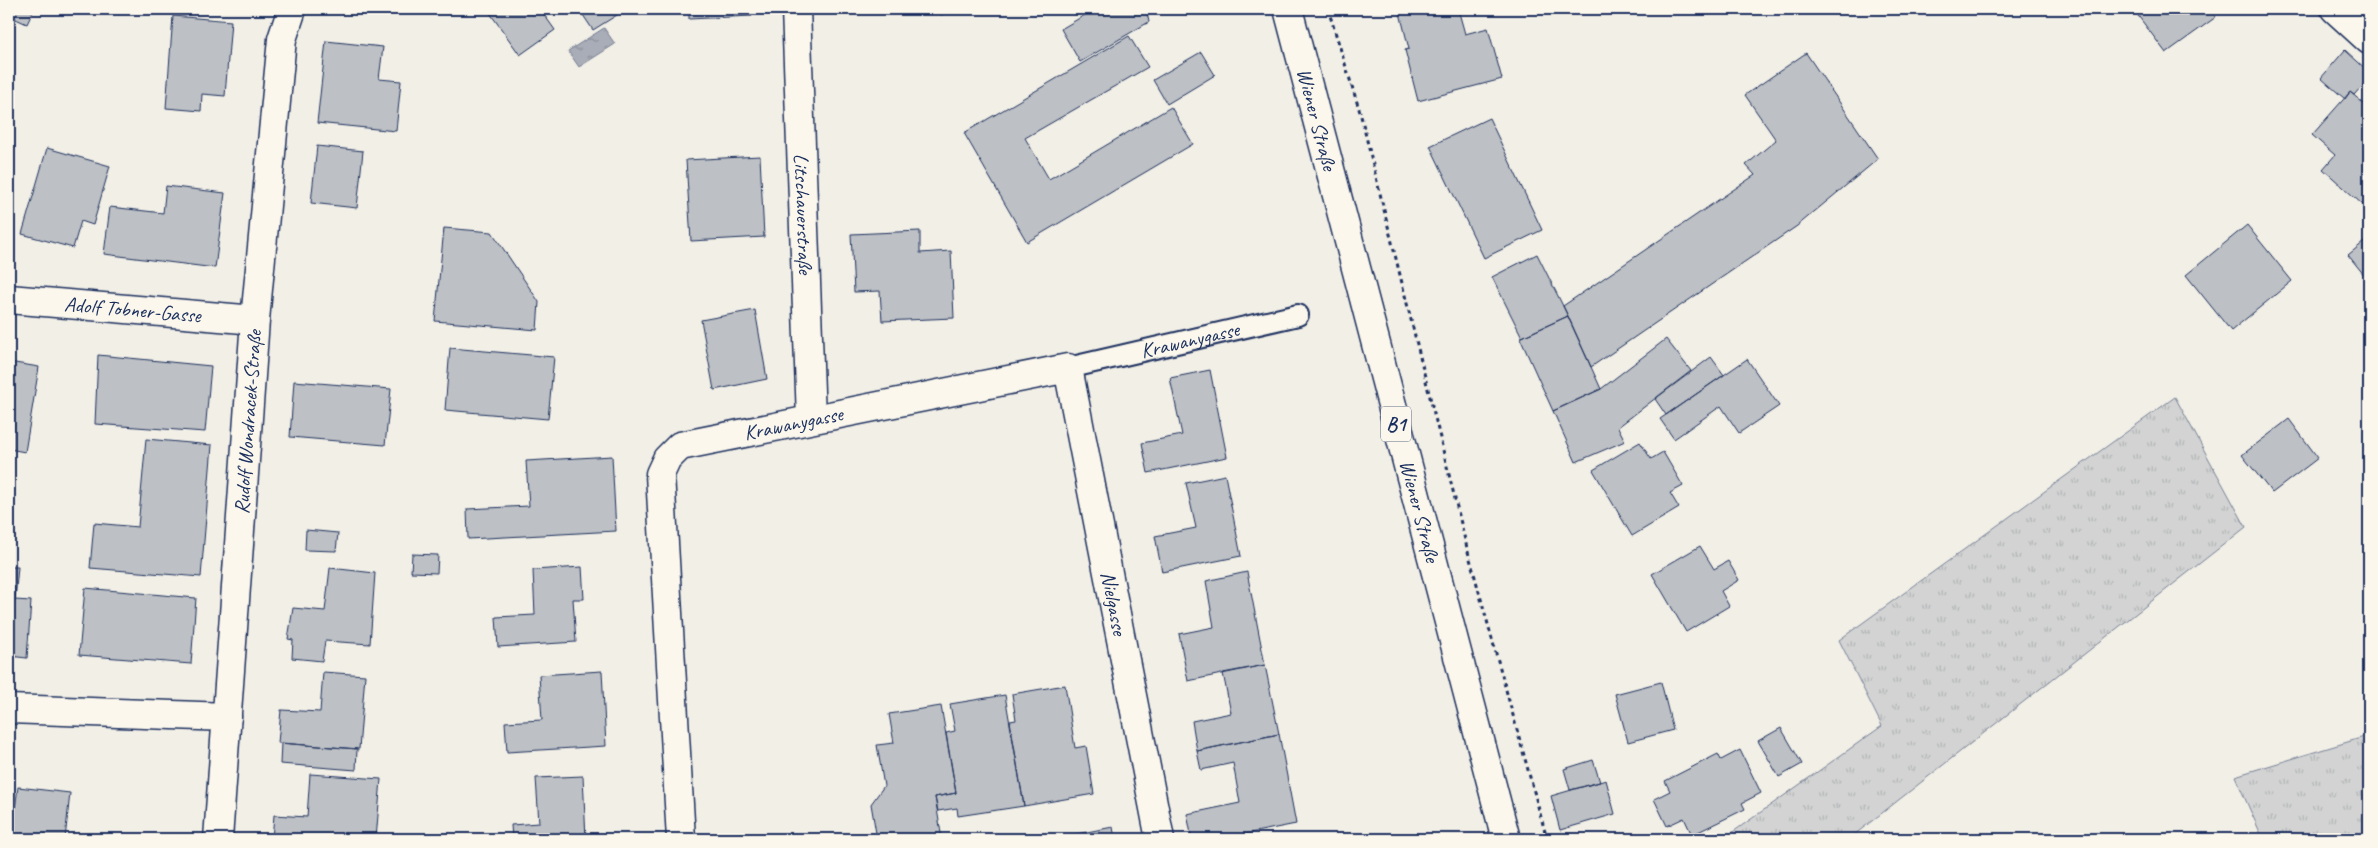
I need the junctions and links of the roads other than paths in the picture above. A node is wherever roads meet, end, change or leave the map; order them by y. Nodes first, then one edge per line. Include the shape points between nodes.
1 (292, 9) edge
2 (796, 9) edge
3 (1288, 9) edge
4 (2335, 9) edge
5 (2369, 40) edge
6 (9, 299) edge
7 (1298, 315) dead end
8 (255, 320) junction
9 (1068, 368) junction
10 (811, 419) junction
11 (9, 709) edge
12 (227, 717) junction
13 (218, 839) edge
14 (680, 839) edge
15 (1160, 839) edge
16 (1506, 839) edge

1 - 8 street, Rudolf Wondracek-Straße via 282,39
2 - 10 street, Litschauerstraße
3 - 16 street, Wiener Straße / B1
4 - 5 street
6 - 8 street, Adolf Tobner-Gasse
7 - 9 lane, Krawanygasse
8 - 12 street, Rudolf Wondracek-Straße
9 - 10 street, Krawanygasse
9 - 15 street, Nielgasse
10 - 14 street, Krawanygasse via 680,446 667,459 660,474
11 - 12 street
12 - 13 street, Rudolf Wondracek-Straße

